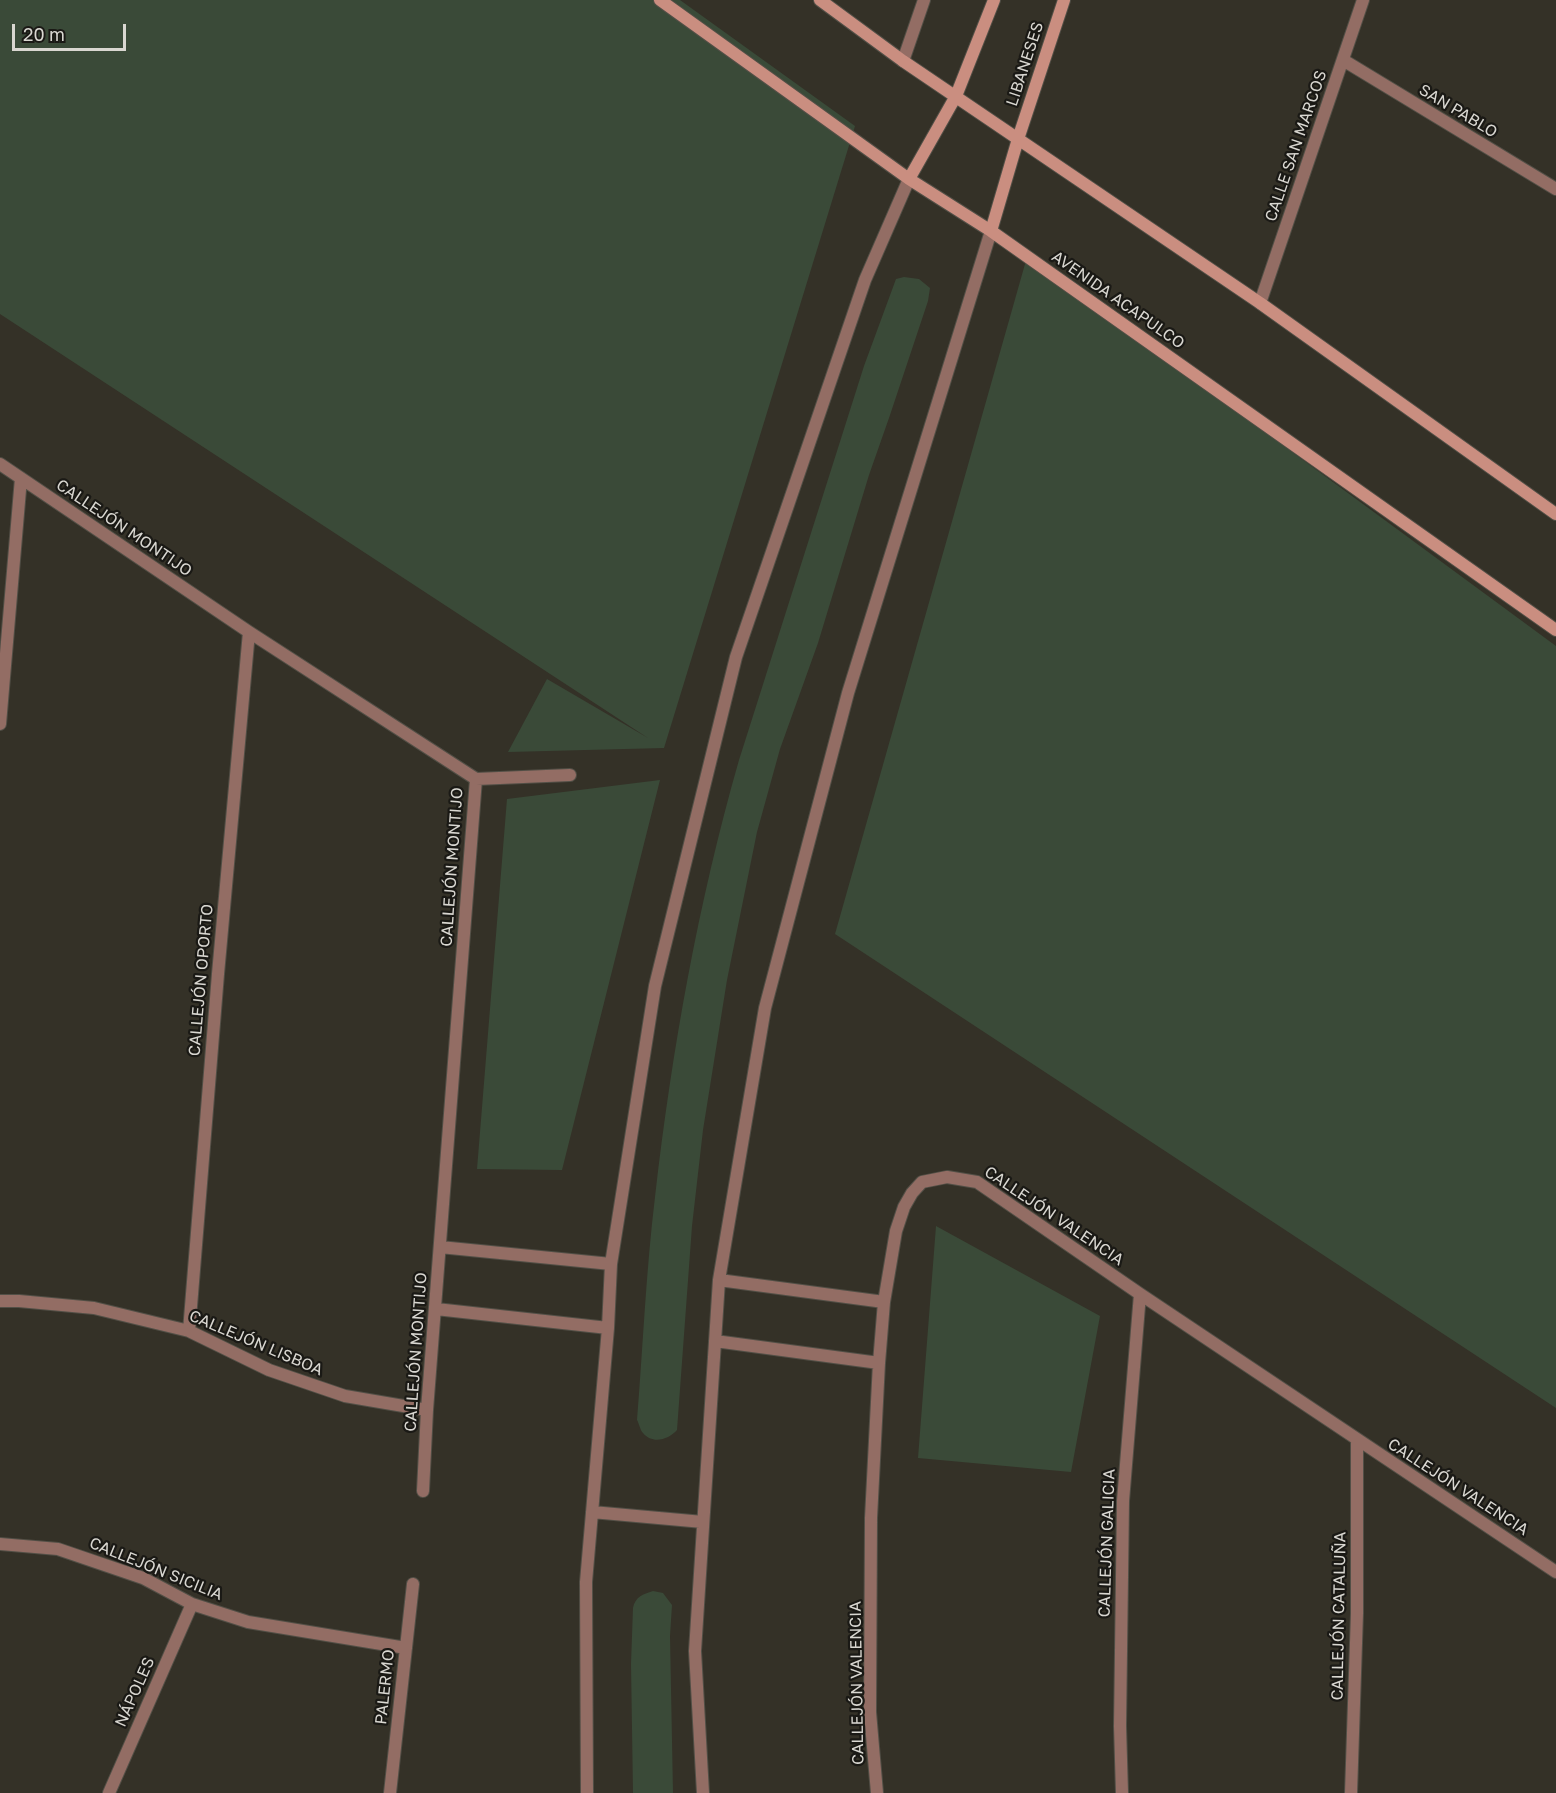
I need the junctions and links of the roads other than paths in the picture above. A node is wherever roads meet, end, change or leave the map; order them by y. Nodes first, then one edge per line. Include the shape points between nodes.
1 (660, 0) edge
2 (820, 0) edge
3 (924, 0) edge
4 (994, 0) edge
5 (1064, 0) edge
6 (1363, 0) edge
7 (1343, 60) junction
8 (903, 61) junction
9 (956, 96) junction
10 (1018, 139) junction
11 (909, 179) junction
12 (1555, 187) edge
13 (991, 231) junction
14 (1260, 303) junction
15 (0, 464) edge
16 (21, 478) junction
17 (1556, 514) edge
18 (1556, 630) edge
19 (249, 632) junction
20 (0, 724) edge
21 (570, 775) dead end
22 (476, 778) junction
23 (440, 1247) junction
24 (611, 1264) junction
25 (719, 1280) junction
26 (1140, 1294) junction
27 (0, 1301) edge
28 (884, 1302) junction
29 (436, 1308) junction
30 (608, 1328) junction
31 (189, 1331) junction
32 (715, 1341) junction
33 (879, 1363) junction
34 (427, 1410) junction
35 (1357, 1440) junction
36 (423, 1491) dead end
37 (592, 1512) junction
38 (703, 1522) junction
39 (0, 1544) edge
40 (1556, 1572) edge
41 (412, 1584) dead end
42 (192, 1604) junction
43 (406, 1648) junction
44 (109, 1793) edge
45 (390, 1793) edge
46 (587, 1793) edge
47 (703, 1793) edge
48 (877, 1793) edge
49 (1122, 1793) edge
50 (1352, 1793) edge

1 - 11 main road, AVENIDA ACAPULCO
2 - 8 main road
3 - 8 street
4 - 9 main road
5 - 10 main road, LIBANESES
6 - 7 street, CALLE SAN MARCOS
7 - 12 street, SAN PABLO
7 - 14 street, CALLE SAN MARCOS
8 - 9 main road
9 - 10 main road
9 - 11 main road
10 - 13 main road, LIBANESES
10 - 14 main road
11 - 13 main road, AVENIDA ACAPULCO
11 - 24 street via 865,280 736,657 655,986
13 - 18 main road, AVENIDA ACAPULCO
13 - 25 street via 848,693 765,1008
14 - 17 main road
15 - 16 street, CALLEJÓN MONTIJO
16 - 19 street, CALLEJÓN MONTIJO
16 - 20 street
19 - 22 street, CALLEJÓN MONTIJO
19 - 31 street, CALLEJÓN OPORTO
21 - 22 street
22 - 23 street, CALLEJÓN MONTIJO
23 - 24 street
23 - 29 street, CALLEJÓN MONTIJO
24 - 30 street
25 - 28 street
25 - 32 street
26 - 28 street, CALLEJÓN VALENCIA via 977,1182 947,1177 922,1182 904,1207
26 - 35 street, CALLEJÓN VALENCIA
26 - 49 street, CALLEJÓN GALICIA via 1123,1502
27 - 31 street, CALLEJÓN LISBOA via 94,1308
28 - 33 street, CALLEJÓN VALENCIA
29 - 30 street
29 - 34 street, CALLEJÓN MONTIJO
30 - 37 street
31 - 34 street, CALLEJÓN LISBOA via 269,1370 345,1396
32 - 33 street
32 - 38 street
33 - 48 street, CALLEJÓN VALENCIA via 871,1529 870,1712
34 - 36 street, CALLEJÓN MONTIJO
35 - 40 street, CALLEJÓN VALENCIA
35 - 50 street, CALLEJÓN CATALUÑA
37 - 38 street
37 - 46 street via 586,1582
38 - 47 street via 695,1651
39 - 42 street, CALLEJÓN SICILIA via 58,1549 143,1578
41 - 43 street, PALERMO
42 - 43 street, CALLEJÓN SICILIA via 248,1622
42 - 44 street, NÁPOLES
43 - 45 street, PALERMO

